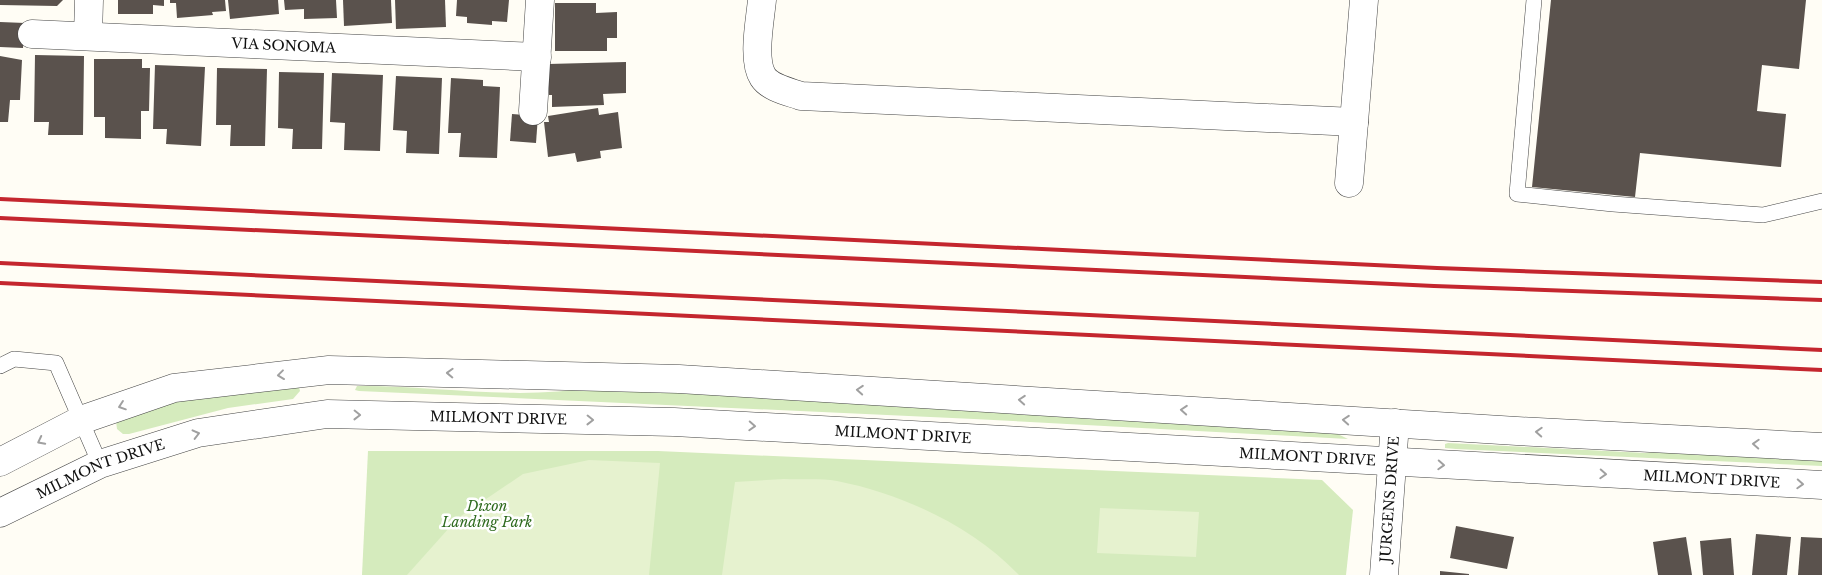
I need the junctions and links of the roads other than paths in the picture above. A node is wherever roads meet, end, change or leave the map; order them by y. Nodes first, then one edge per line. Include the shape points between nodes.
1 (89, 0) edge
2 (540, 0) edge
3 (762, 0) edge
4 (1364, 0) edge
5 (1534, 0) edge
6 (32, 34) dead end
7 (88, 36) junction
8 (536, 57) junction
9 (533, 111) dead end
10 (1354, 122) junction
11 (1348, 183) dead end
12 (1822, 201) edge
13 (0, 366) edge
14 (81, 420) junction
15 (1395, 423) junction
16 (1822, 447) edge
17 (0, 462) edge
18 (1392, 462) junction
19 (100, 464) junction
20 (1822, 485) edge
21 (0, 514) edge
22 (1384, 575) edge

1 - 7 street
2 - 8 street
3 - 10 street via 757,62 763,79 801,96
4 - 10 street
5 - 12 lane via 1517,194 1763,215
6 - 7 street, VIA SONOMA
7 - 8 street, VIA SONOMA
8 - 9 street
10 - 11 street
13 - 14 lane via 14,359 56,363
15 -> 14 street via 679,379 329,370 174,388
14 -> 17 street
14 - 19 lane
16 -> 15 street
15 - 18 street, JURGENS DRIVE
19 -> 18 street, MILMONT DRIVE via 198,433 328,414 674,422
18 -> 20 street, MILMONT DRIVE
18 - 22 street, JURGENS DRIVE
19 - 21 street, MILMONT DRIVE

